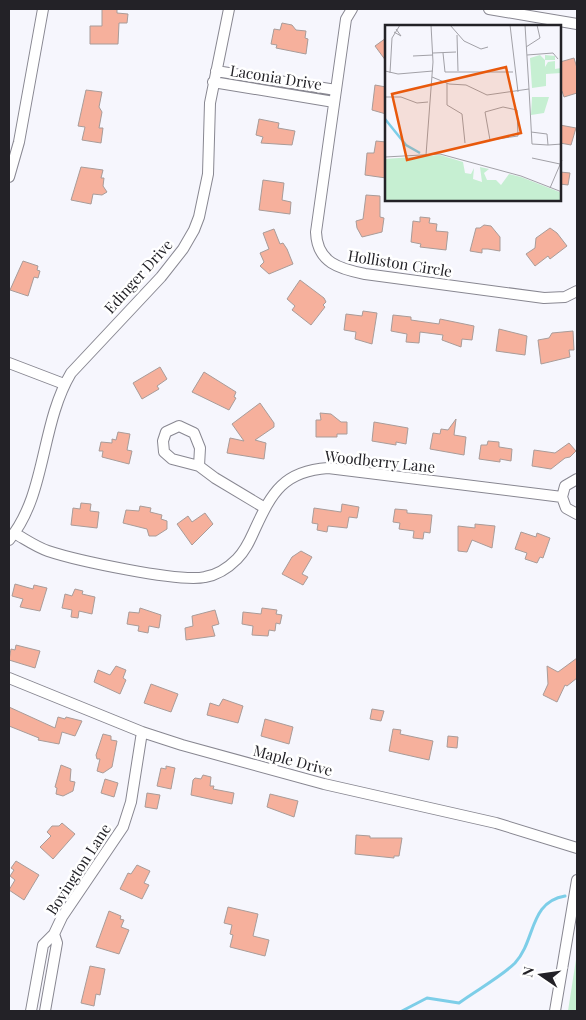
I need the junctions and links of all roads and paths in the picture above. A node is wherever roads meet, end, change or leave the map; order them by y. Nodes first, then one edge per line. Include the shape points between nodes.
1 (43, 9) edge
2 (229, 9) edge
3 (352, 9) edge
4 (489, 9) edge
5 (577, 24) edge
6 (216, 70) junction
7 (213, 82) junction
8 (336, 90) junction
9 (334, 102) junction
10 (9, 177) edge
11 (577, 291) edge
12 (9, 363) edge
13 (64, 384) junction
14 (199, 466) dead end
15 (577, 479) edge
16 (562, 497) junction
17 (264, 508) junction
18 (577, 514) edge
19 (12, 536) edge
20 (9, 678) edge
21 (142, 732) junction
22 (577, 848) edge
23 (577, 880) edge
24 (54, 934) junction
25 (31, 1011) edge
26 (45, 1011) edge
27 (555, 1011) edge

1 - 10 street via 19,142
2 - 6 street, Edinger Drive
3 - 8 street, Holliston Circle via 346,19
4 - 5 street
6 - 7 street, Edinger Drive
6 - 8 street, Laconia Drive
7 - 9 street, Laconia Drive
7 - 13 street, Edinger Drive via 208,174 194,230 161,277 76,367
8 - 9 street, Holliston Circle
9 - 11 street, Holliston Circle via 316,232 320,250 333,265 365,274 544,298 565,297
12 - 13 street
13 - 19 street, Edinger Drive via 52,414 33,494
14 - 17 street
15 - 16 street via 565,486
16 - 17 street, Woodberry Lane via 328,468 310,470 286,480
16 - 18 street via 566,508
17 - 19 street, Woodberry Lane via 246,549 219,572 204,578 180,578 69,558
20 - 21 street, Maple Drive
21 - 22 street, Maple Drive via 324,784 496,823
21 - 24 street, Bovington Lane via 131,802 123,827
23 - 27 street
24 - 25 street, Bovington Lane via 43,945
24 - 26 street, Bovington Lane via 57,943

